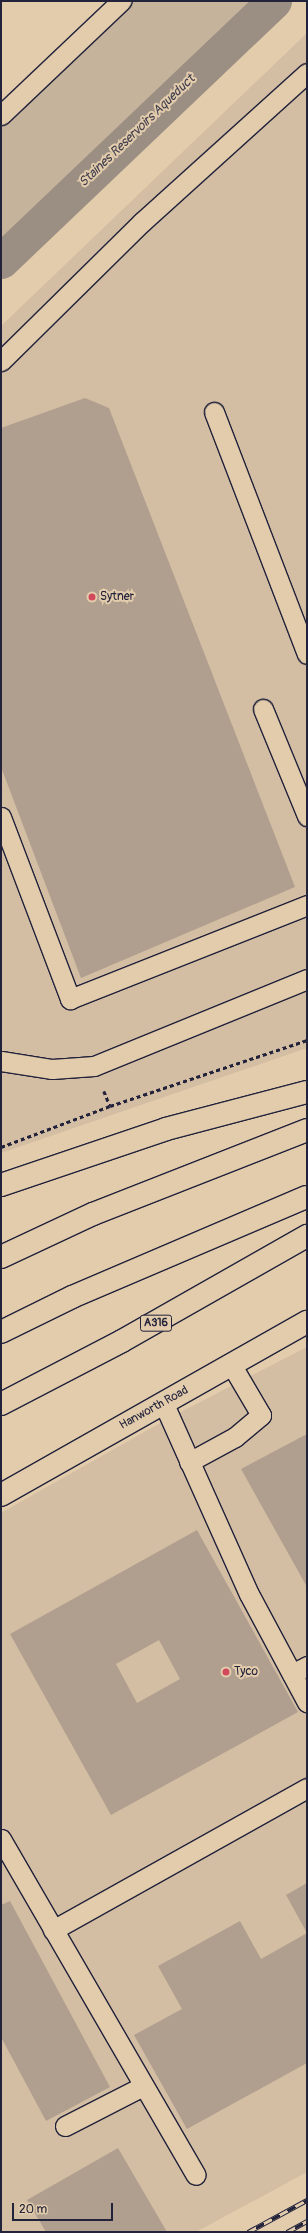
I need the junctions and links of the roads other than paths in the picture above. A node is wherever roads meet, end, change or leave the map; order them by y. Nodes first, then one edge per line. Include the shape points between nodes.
1 (121, 1) edge
2 (307, 73) edge
3 (1, 114) edge
4 (1, 361) edge
5 (214, 412) dead end
6 (307, 654) edge
7 (262, 709) dead end
8 (307, 816) edge
9 (1, 817) edge
10 (307, 905) edge
11 (307, 979) edge
12 (1, 1061) edge
13 (307, 1092) edge
14 (307, 1130) edge
15 (1, 1184) edge
16 (307, 1197) edge
17 (307, 1236) edge
18 (1, 1257) edge
19 (307, 1322) edge
20 (1, 1332) edge
21 (231, 1364) junction
22 (163, 1402) junction
23 (1, 1404) edge
24 (189, 1462) junction
25 (1, 1495) edge
26 (299, 1670) edge
27 (307, 1702) edge
28 (307, 1788) edge
29 (1, 1839) edge
30 (53, 1930) junction
31 (143, 2086) junction
32 (65, 2126) dead end
33 (196, 2175) dead end

1 - 3 lane
2 - 4 lane via 142,222
5 - 6 lane
7 - 8 lane
9 - 10 lane via 70,999
11 - 12 lane via 94,1066 52,1069
13 - 15 main road via 166,1129
14 - 18 main road via 93,1214
16 - 20 main road via 72,1297
17 - 23 main road, A316 via 122,1342
19 - 21 main road, Hanworth Road
21 - 22 main road, Hanworth Road
21 - 24 lane via 261,1415 235,1437
22 - 24 lane
22 - 25 main road, Hanworth Road
24 - 26 lane via 248,1594
26 - 27 lane
28 - 30 lane
29 - 30 lane
30 - 31 lane
31 - 32 lane
31 - 33 lane

